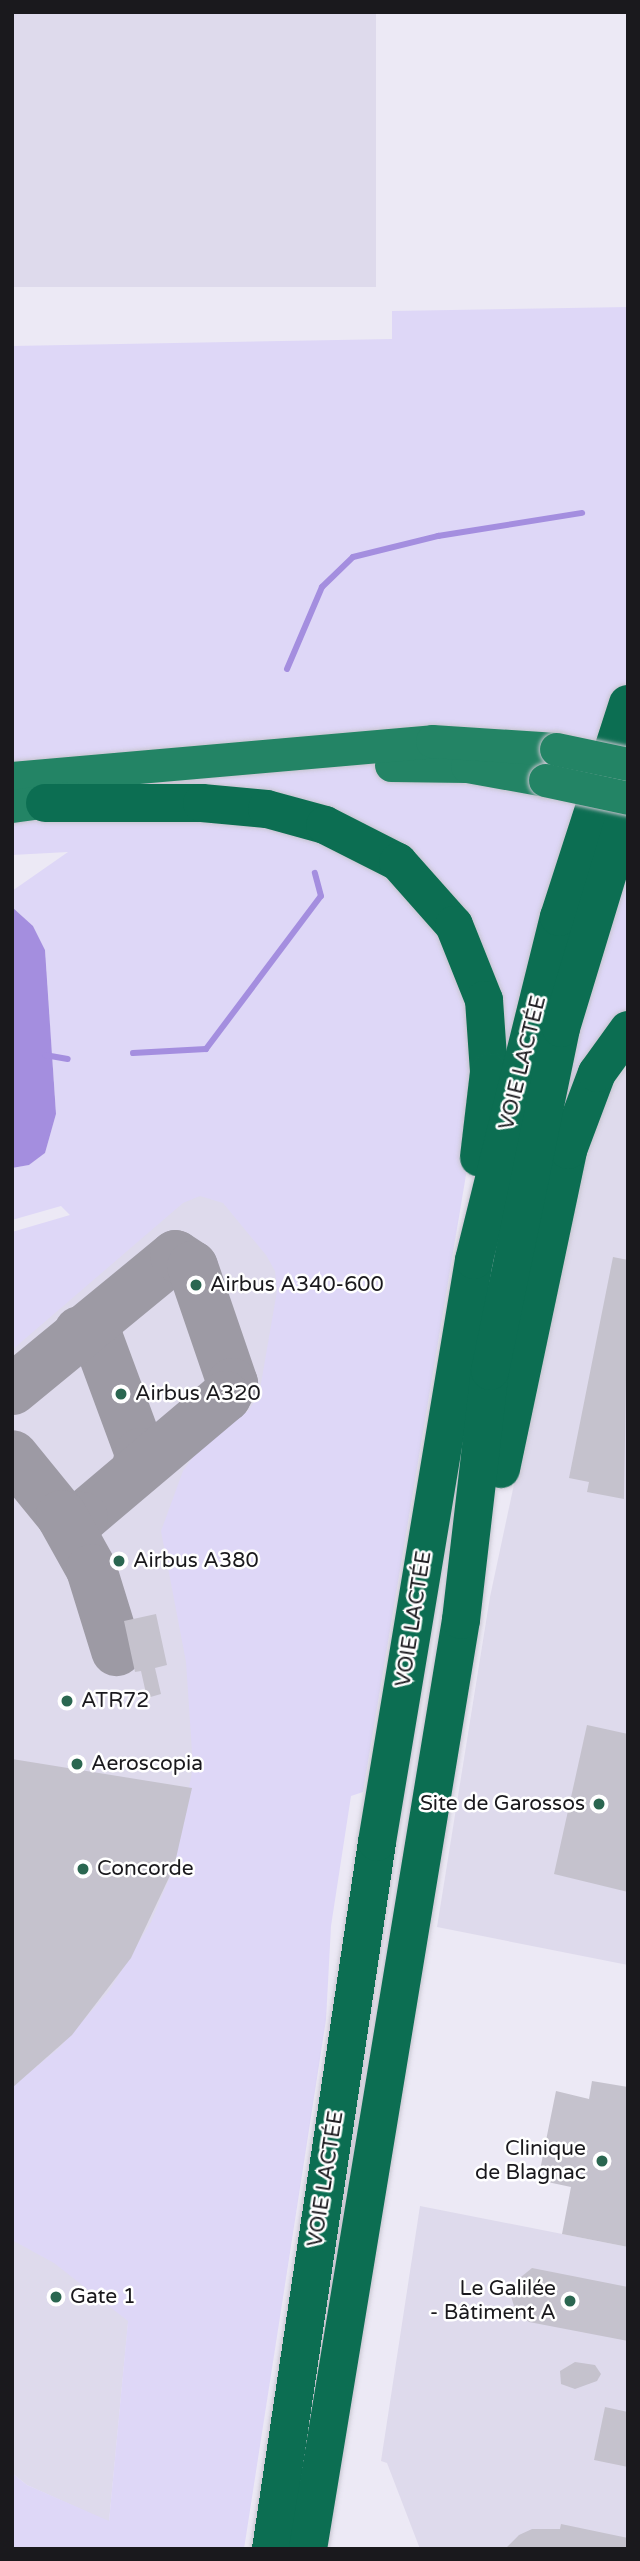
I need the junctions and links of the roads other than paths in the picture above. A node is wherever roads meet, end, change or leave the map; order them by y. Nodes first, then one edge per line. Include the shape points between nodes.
1 (628, 705) edge
2 (628, 764) edge
3 (12, 778) edge
4 (628, 799) edge
5 (29, 804) edge
6 (628, 807) edge
7 (628, 1030) edge
8 (474, 1260) junction
9 (461, 1620) junction
10 (271, 2549) edge
11 (308, 2549) edge

1 - 8 highway, VOIE LACTÉE via 559,918
2 - 3 main road, bridge via 556,749 432,741
4 - 5 main road, bridge via 467,766 385,765 117,789
5 - 8 highway via 202,803 267,809 325,825 398,862 454,925 484,1000 489,1072 472,1210
6 - 9 highway, VOIE LACTÉE via 561,1028 517,1225 490,1371
7 - 9 highway via 597,1073 568,1150 503,1459
8 - 10 highway, VOIE LACTÉE via 377,1842
9 - 11 highway, VOIE LACTÉE

